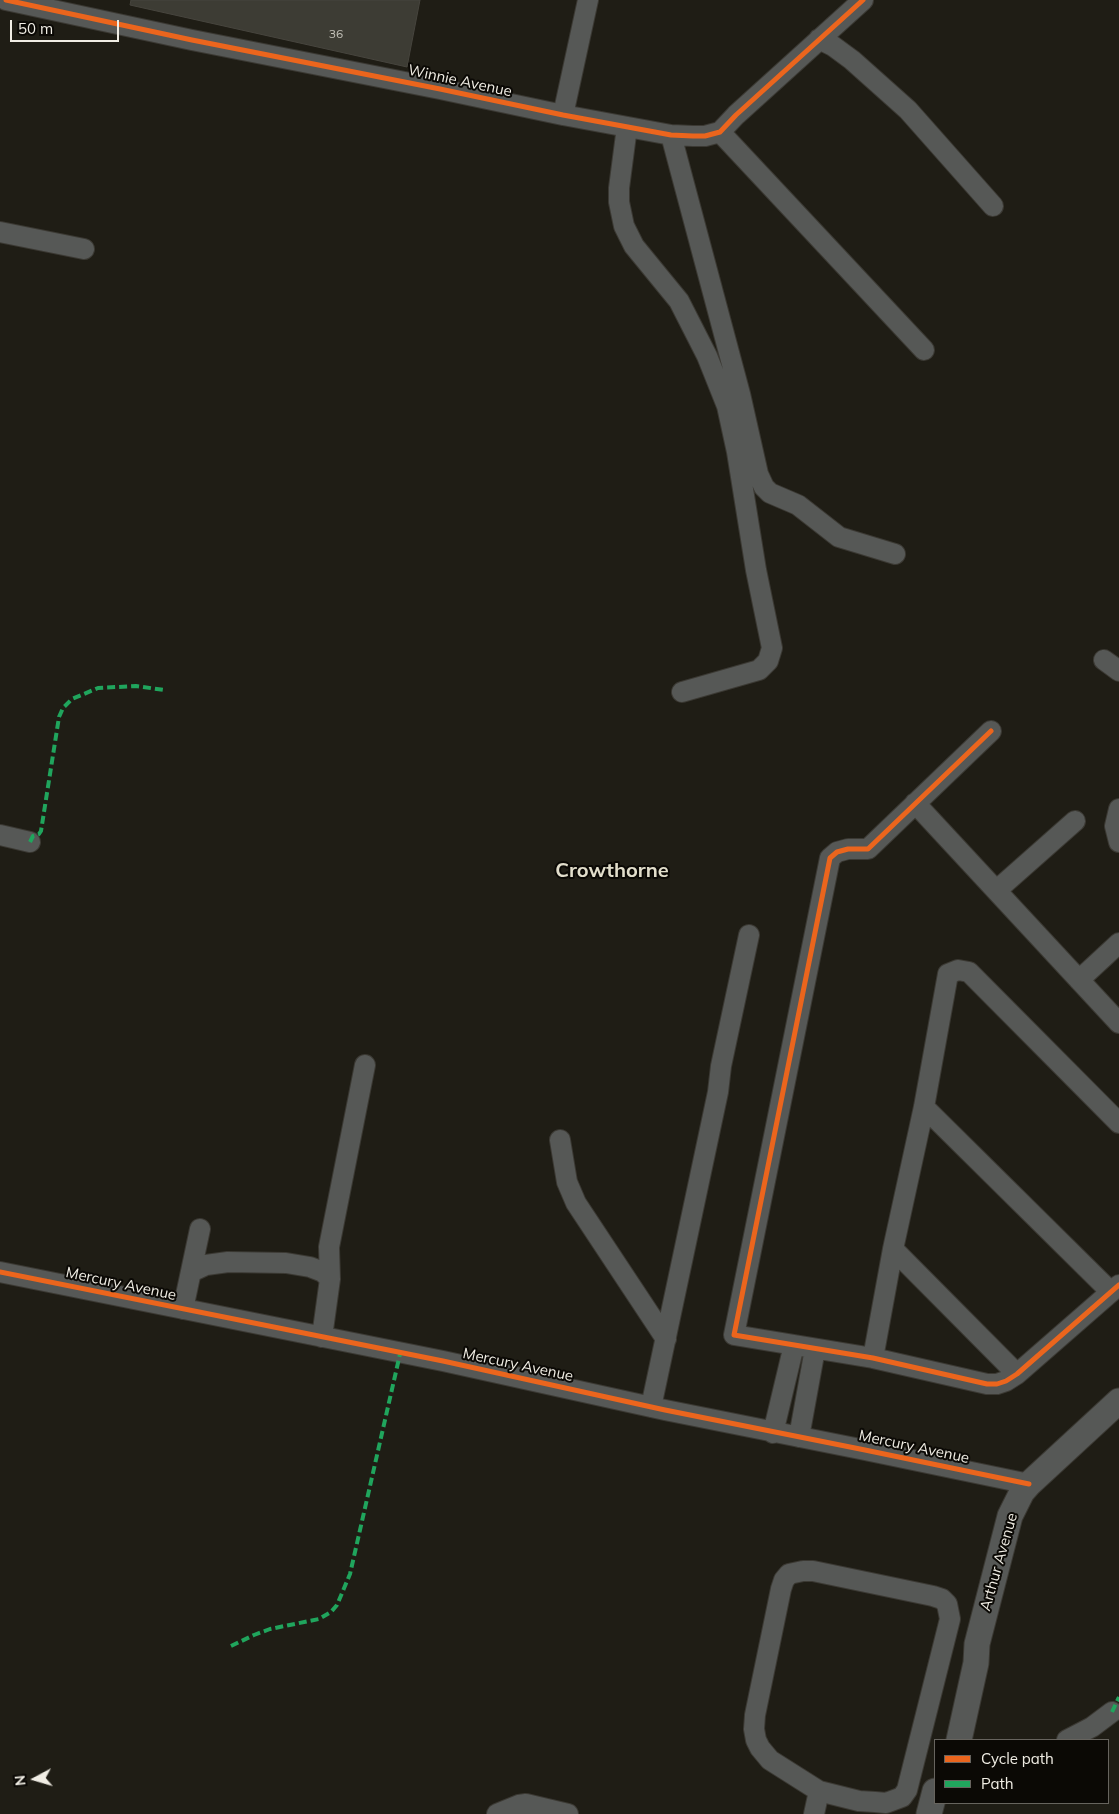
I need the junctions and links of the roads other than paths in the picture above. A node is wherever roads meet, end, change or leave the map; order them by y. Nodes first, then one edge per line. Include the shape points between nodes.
1 (6, 0) edge
2 (588, 0) edge
3 (863, 0) edge
4 (819, 39) junction
5 (563, 115) junction
6 (627, 127) junction
7 (720, 132) junction
8 (671, 135) junction
9 (993, 206) dead end
10 (0, 232) edge
11 (84, 249) dead end
12 (924, 350) dead end
13 (895, 554) dead end
14 (682, 692) dead end
15 (991, 731) dead end
16 (916, 803) junction
17 (1119, 809) edge
18 (1075, 821) dead end
19 (0, 835) edge
20 (30, 842) dead end
21 (1119, 842) edge
22 (997, 890) junction
23 (749, 935) dead end
24 (1119, 943) edge
25 (1079, 980) junction
26 (1119, 1023) edge
27 (365, 1065) dead end
28 (924, 1106) junction
29 (1119, 1123) edge
30 (560, 1140) dead end
31 (200, 1229) dead end
32 (329, 1247) junction
33 (893, 1249) junction
34 (300, 1265) junction
35 (0, 1272) edge
36 (191, 1272) junction
37 (330, 1279) junction
38 (1115, 1288) edge
39 (183, 1310) junction
40 (322, 1337) junction
41 (666, 1339) junction
42 (794, 1345) junction
43 (815, 1349) junction
44 (873, 1358) junction
45 (1017, 1374) junction
46 (1119, 1401) edge
47 (651, 1406) junction
48 (775, 1424) junction
49 (800, 1428) junction
50 (1029, 1484) junction
51 (977, 1644) junction
52 (1112, 1712) dead end
53 (948, 1739) edge
54 (959, 1739) edge
55 (1069, 1739) edge
56 (819, 1790) junction
57 (934, 1795) edge
58 (497, 1814) edge
59 (568, 1814) edge
60 (814, 1814) edge
61 (929, 1814) edge

1 - 5 street, Winnie Avenue
2 - 5 street
3 - 4 street
4 - 7 street
4 - 9 street via 852,60 908,110
5 - 6 street, Winnie Avenue
6 - 8 street, Winnie Avenue
6 - 14 street via 619,188 624,226 634,246 679,301 707,356 727,406 772,648 768,661 759,670
7 - 8 street, Winnie Avenue via 705,136
7 - 12 street
8 - 13 street via 764,487 798,505 839,537
10 - 11 street
15 - 16 street
16 - 22 street
16 - 42 street via 868,849 848,849 830,858 734,1334
17 - 21 street via 1115,826
18 - 22 street
19 - 20 street
22 - 25 street
23 - 41 street
24 - 25 street
25 - 26 street
27 - 32 street
28 - 29 street via 948,974 958,970 969,972
28 - 33 street
28 - 38 street
30 - 41 street via 567,1182 576,1203
31 - 36 street
32 - 34 street via 313,1260
32 - 37 street
33 - 44 street
33 - 45 street
34 - 36 street via 228,1262
34 - 37 street via 323,1272
35 - 39 street, Mercury Avenue
36 - 39 street
37 - 40 street
38 - 45 street
39 - 40 street, Mercury Avenue
40 - 47 street, Mercury Avenue
41 - 47 street
42 - 43 street
42 - 48 street
43 - 44 street
43 - 49 street
44 - 45 street via 987,1384 1006,1381
46 - 50 main road, Arthur Avenue
47 - 48 street, Mercury Avenue
48 - 49 street, Mercury Avenue
49 - 50 street, Mercury Avenue via 865,1450
50 - 51 main road, Arthur Avenue via 1006,1528
51 - 53 main road, Arthur Avenue
51 - 54 main road, Arthur Avenue via 976,1663
52 - 55 street
56 - 56 street via 858,1801 886,1802 902,1797 907,1790 950,1619 947,1604 942,1599 813,1571 794,1572 784,1580 754,1729 756,1740 766,1756
56 - 60 street
57 - 61 main road
58 - 59 street via 526,1804

